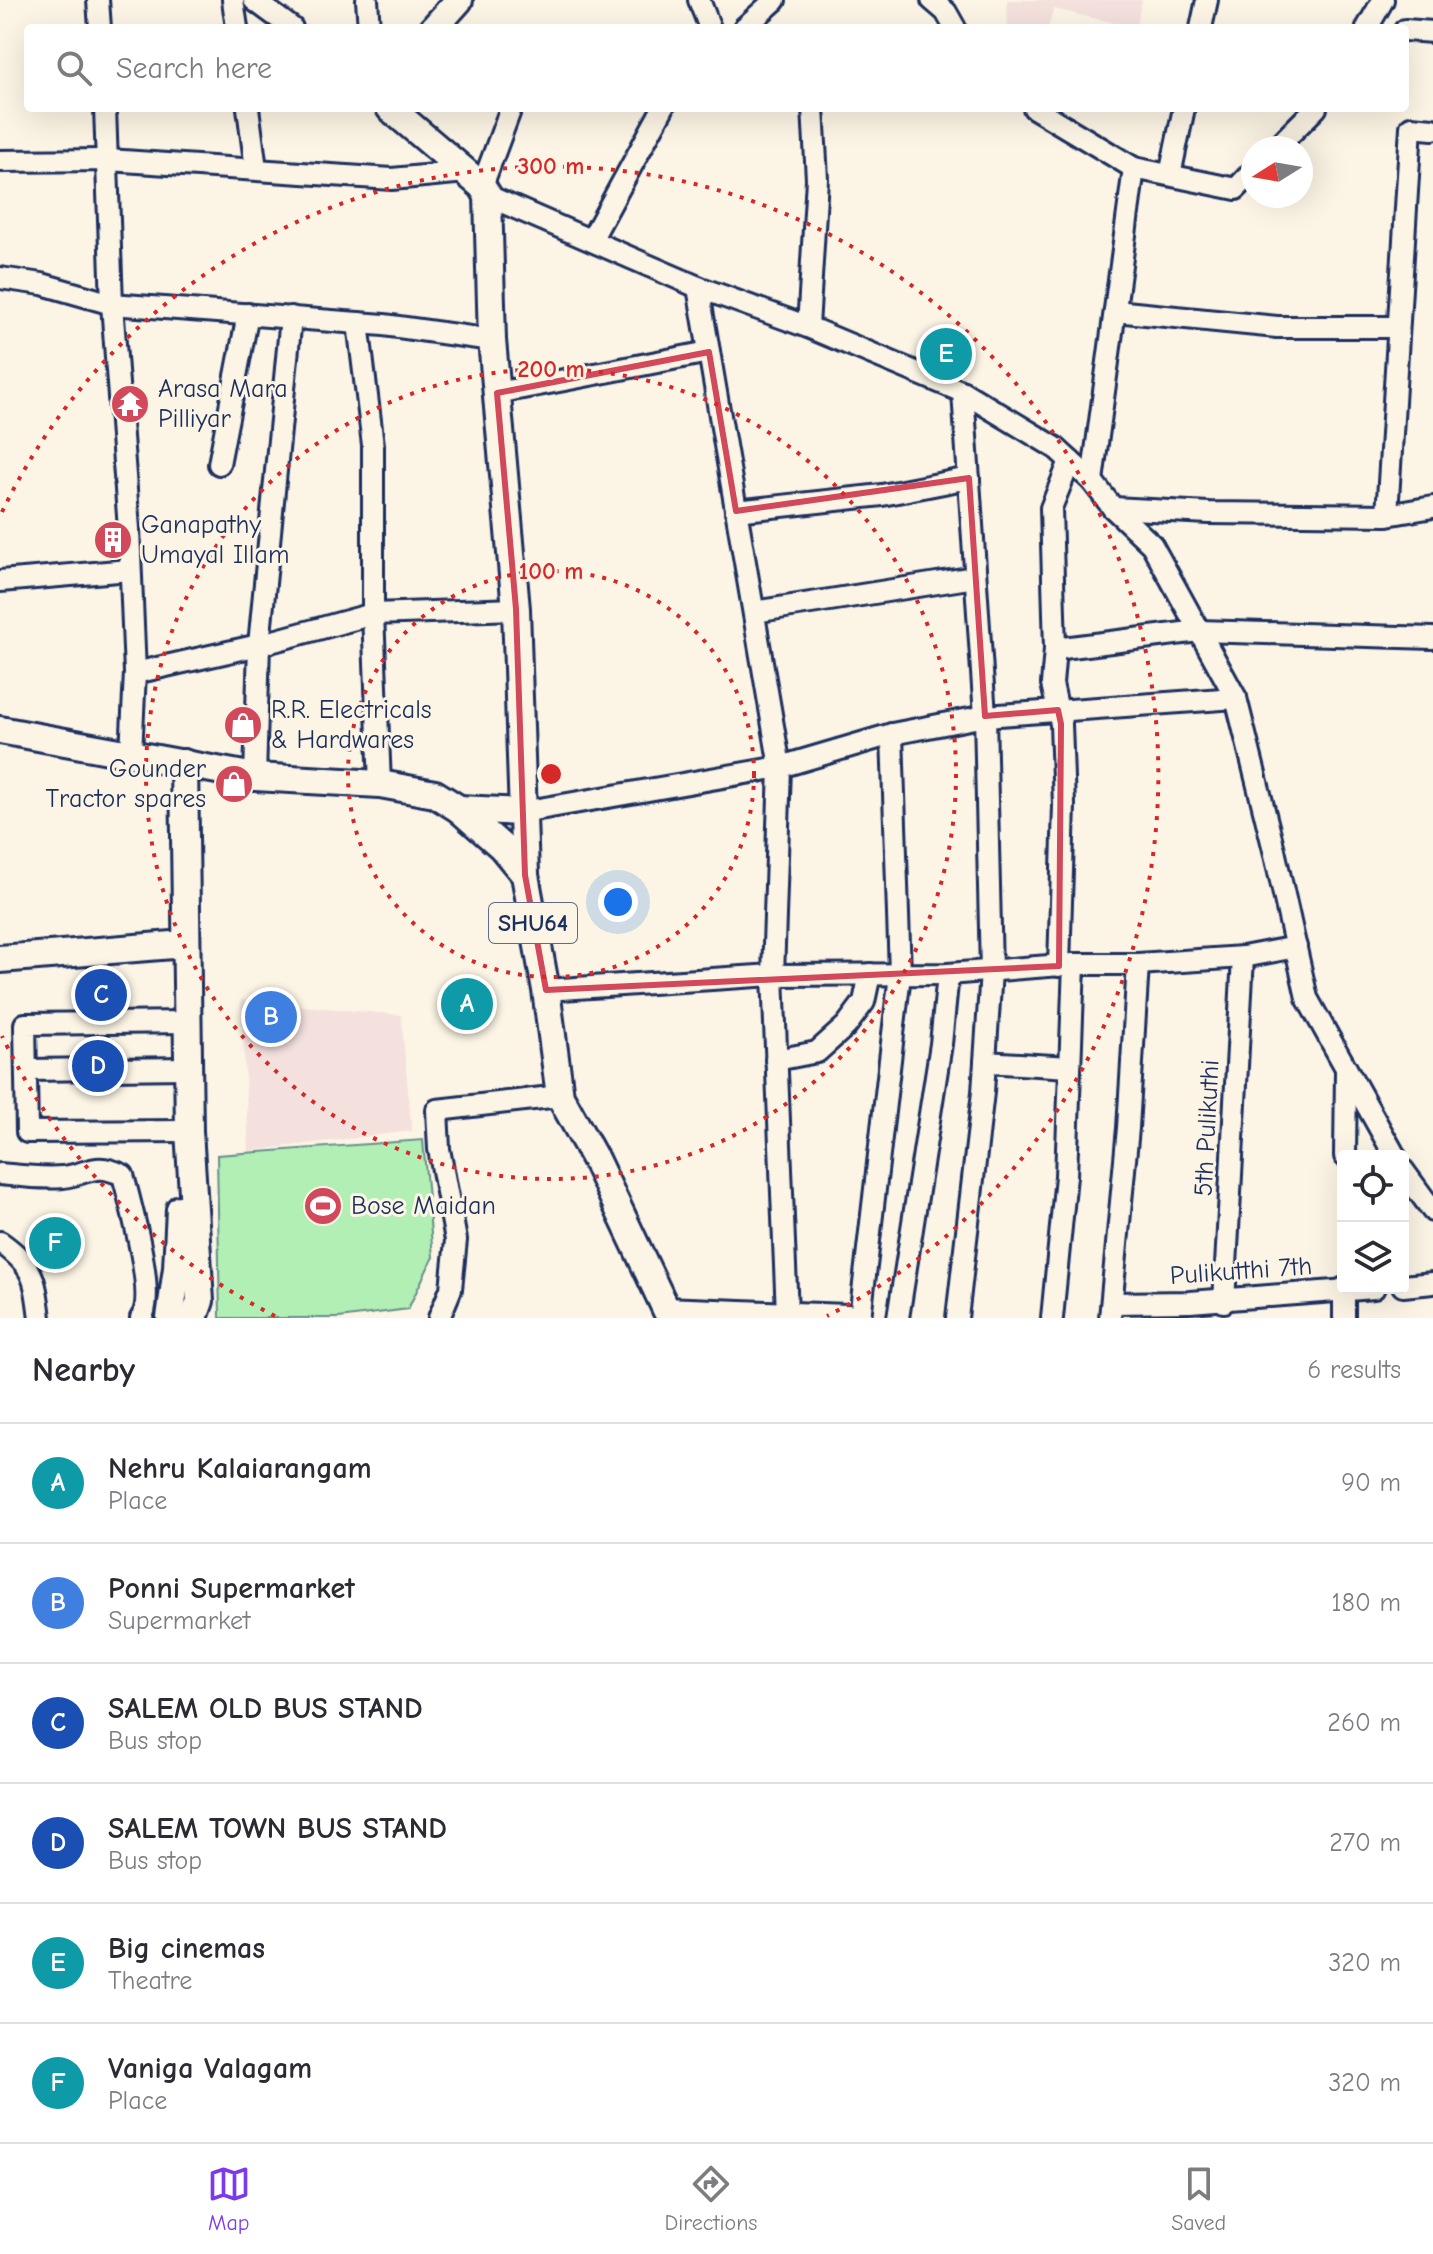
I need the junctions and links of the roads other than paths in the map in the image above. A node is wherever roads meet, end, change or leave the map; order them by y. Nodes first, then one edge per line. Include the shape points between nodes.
1 (98, 0) edge
2 (233, 0) edge
3 (254, 0) edge
4 (367, 0) edge
5 (459, 0) edge
6 (699, 0) edge
7 (775, 0) edge
8 (932, 0) edge
9 (1207, 0) edge
10 (1376, 1) edge
11 (100, 24) edge
12 (236, 24) edge
13 (287, 24) edge
14 (369, 24) edge
15 (438, 24) edge
16 (708, 24) edge
17 (748, 24) edge
18 (953, 24) edge
19 (1202, 24) edge
20 (1375, 24) edge
21 (1409, 30) edge
22 (1433, 32) edge
23 (105, 112) edge
24 (249, 112) edge
25 (395, 112) edge
26 (509, 112) edge
27 (661, 112) edge
28 (813, 112) edge
29 (1041, 112) edge
30 (1183, 112) edge
31 (1312, 112) edge
32 (1433, 129) edge
33 (1288, 136) edge
34 (108, 160) junction
35 (0, 161) edge
36 (1134, 168) junction
37 (256, 169) junction
38 (1170, 175) junction
39 (1241, 184) edge
40 (479, 185) junction
41 (591, 240) junction
42 (0, 278) edge
43 (698, 287) junction
44 (112, 304) junction
45 (1115, 311) junction
46 (248, 314) junction
47 (291, 317) junction
48 (358, 323) junction
49 (808, 327) junction
50 (1398, 327) junction
51 (492, 340) junction
52 (709, 352) junction
53 (963, 392) junction
54 (497, 393) junction
55 (1070, 461) junction
56 (219, 464) dead end
57 (969, 478) junction
58 (1092, 481) junction
59 (1433, 507) edge
60 (1113, 508) junction
61 (736, 511) junction
62 (1387, 515) junction
63 (130, 570) junction
64 (975, 577) junction
65 (0, 581) edge
66 (516, 609) junction
67 (754, 612) junction
68 (373, 614) junction
69 (1199, 631) junction
70 (1433, 638) edge
71 (259, 645) junction
72 (1055, 649) junction
73 (135, 673) junction
74 (1236, 698) junction
75 (1058, 710) junction
76 (985, 716) junction
77 (0, 730) edge
78 (892, 734) junction
79 (131, 753) junction
80 (184, 763) junction
81 (780, 767) junction
82 (255, 777) junction
83 (380, 784) junction
84 (459, 809) junction
85 (522, 812) junction
86 (525, 875) junction
87 (185, 944) junction
88 (1296, 947) junction
89 (1243, 957) junction
90 (0, 959) edge
91 (1138, 964) junction
92 (1067, 965) junction
93 (991, 971) junction
94 (870, 974) junction
95 (900, 974) junction
96 (948, 974) junction
97 (773, 975) junction
98 (546, 990) junction
99 (187, 1022) junction
100 (776, 1060) junction
101 (985, 1062) junction
102 (1070, 1067) junction
103 (188, 1068) junction
104 (1346, 1069) junction
105 (26, 1070) junction
106 (560, 1096) junction
107 (189, 1131) junction
108 (1345, 1150) edge
109 (1392, 1150) edge
110 (182, 1162) dead end
111 (0, 1174) edge
112 (1409, 1178) edge
113 (1433, 1211) edge
114 (0, 1242) edge
115 (1433, 1283) edge
116 (1409, 1285) edge
117 (1337, 1290) edge
118 (1344, 1294) edge
119 (1224, 1301) junction
120 (1111, 1310) edge
121 (201, 1312) edge
122 (667, 1313) edge
123 (787, 1314) junction
124 (40, 1318) edge
125 (141, 1318) edge
126 (170, 1318) edge
127 (439, 1318) edge
128 (852, 1318) edge
129 (860, 1318) edge
130 (898, 1318) edge
131 (957, 1318) edge
132 (1052, 1318) edge
133 (1344, 1318) edge

1 - 11 street
2 - 12 street
3 - 13 street
4 - 14 street
5 - 15 main road
6 - 16 street
7 - 17 street
8 - 18 street
9 - 19 street
10 - 20 street
21 - 22 street
23 - 34 street
24 - 37 street
25 - 40 main road
26 - 40 street
27 - 41 street
28 - 49 street via 817,179
29 - 36 street
30 - 38 street
31 - 33 street
32 - 50 street via 1411,127
34 - 35 street
34 - 37 street
34 - 44 street
36 - 38 street
36 - 45 street
37 - 40 street
38 - 39 street via 1236,189
40 - 41 street
40 - 51 main road
41 - 43 street
42 - 44 street
43 - 49 street
43 - 52 street
44 - 46 street
44 - 63 street
45 - 50 street via 1277,327
45 - 58 street
46 - 47 street
46 - 56 street
47 - 48 street
47 - 71 street
48 - 51 street
48 - 68 street via 373,445
49 - 53 street
50 - 62 street
51 - 54 main road
52 - 54 street
52 - 61 street
53 - 55 street
53 - 57 street
54 - 66 main road
55 - 58 street
55 - 72 street via 1051,508
57 - 61 street via 882,495
57 - 64 street
58 - 60 street
59 - 62 street
60 - 62 street
60 - 69 street via 1152,545
61 - 67 street
63 - 65 street
63 - 73 street
64 - 67 street
64 - 76 street
66 - 68 street
66 - 85 main road
67 - 81 street
68 - 71 street
68 - 83 street
69 - 70 street
69 - 72 street
69 - 74 street
71 - 73 street
71 - 82 street
72 - 75 street via 1052,684
73 - 79 street
74 - 75 street
74 - 88 street
75 - 76 street
75 - 92 street
76 - 78 street
76 - 93 street
77 - 79 main road, SHU64
78 - 81 street
78 - 95 street
79 - 80 main road, SHU64
80 - 82 main road, SHU64
80 - 87 main road
81 - 85 street
81 - 97 street
82 - 83 main road, SHU64
83 - 84 main road, SHU64 via 435,794
84 - 85 main road
84 - 86 main road, SHU64
85 - 86 main road
86 - 98 main road, SHU64
87 - 90 main road
87 - 99 main road
88 - 89 street
88 - 104 street via 1307,998
89 - 91 street
89 - 119 street, 5th Pulikuthi
91 - 92 street
91 - 120 street
92 - 93 street
92 - 102 street
93 - 96 street
93 - 101 street
94 - 95 street
94 - 97 street
94 - 100 street via 864,1002 846,1026 817,1052
95 - 96 street
95 - 129 street
96 - 130 street
97 - 98 street
97 - 100 street
98 - 106 main road, SHU64
99 - 103 main road
99 - 105 street via 25,1024
100 - 123 street
101 - 102 street
101 - 131 street
102 - 132 street
103 - 105 street
103 - 107 main road
104 - 108 street
104 - 109 street
105 - 107 street via 27,1132
106 - 122 main road, SHU64
106 - 127 street via 437,1110 456,1240 451,1289
107 - 121 main road
110 - 126 main road
111 - 125 street via 67,1177 91,1168 123,1175 147,1291
112 - 113 street
114 - 124 street via 21,1257 35,1281
115 - 116 street
117 - 119 street, Pulikutthi 7th
118 - 133 street
119 - 120 street, Pulikutthi 7th
122 - 123 street
123 - 128 street

